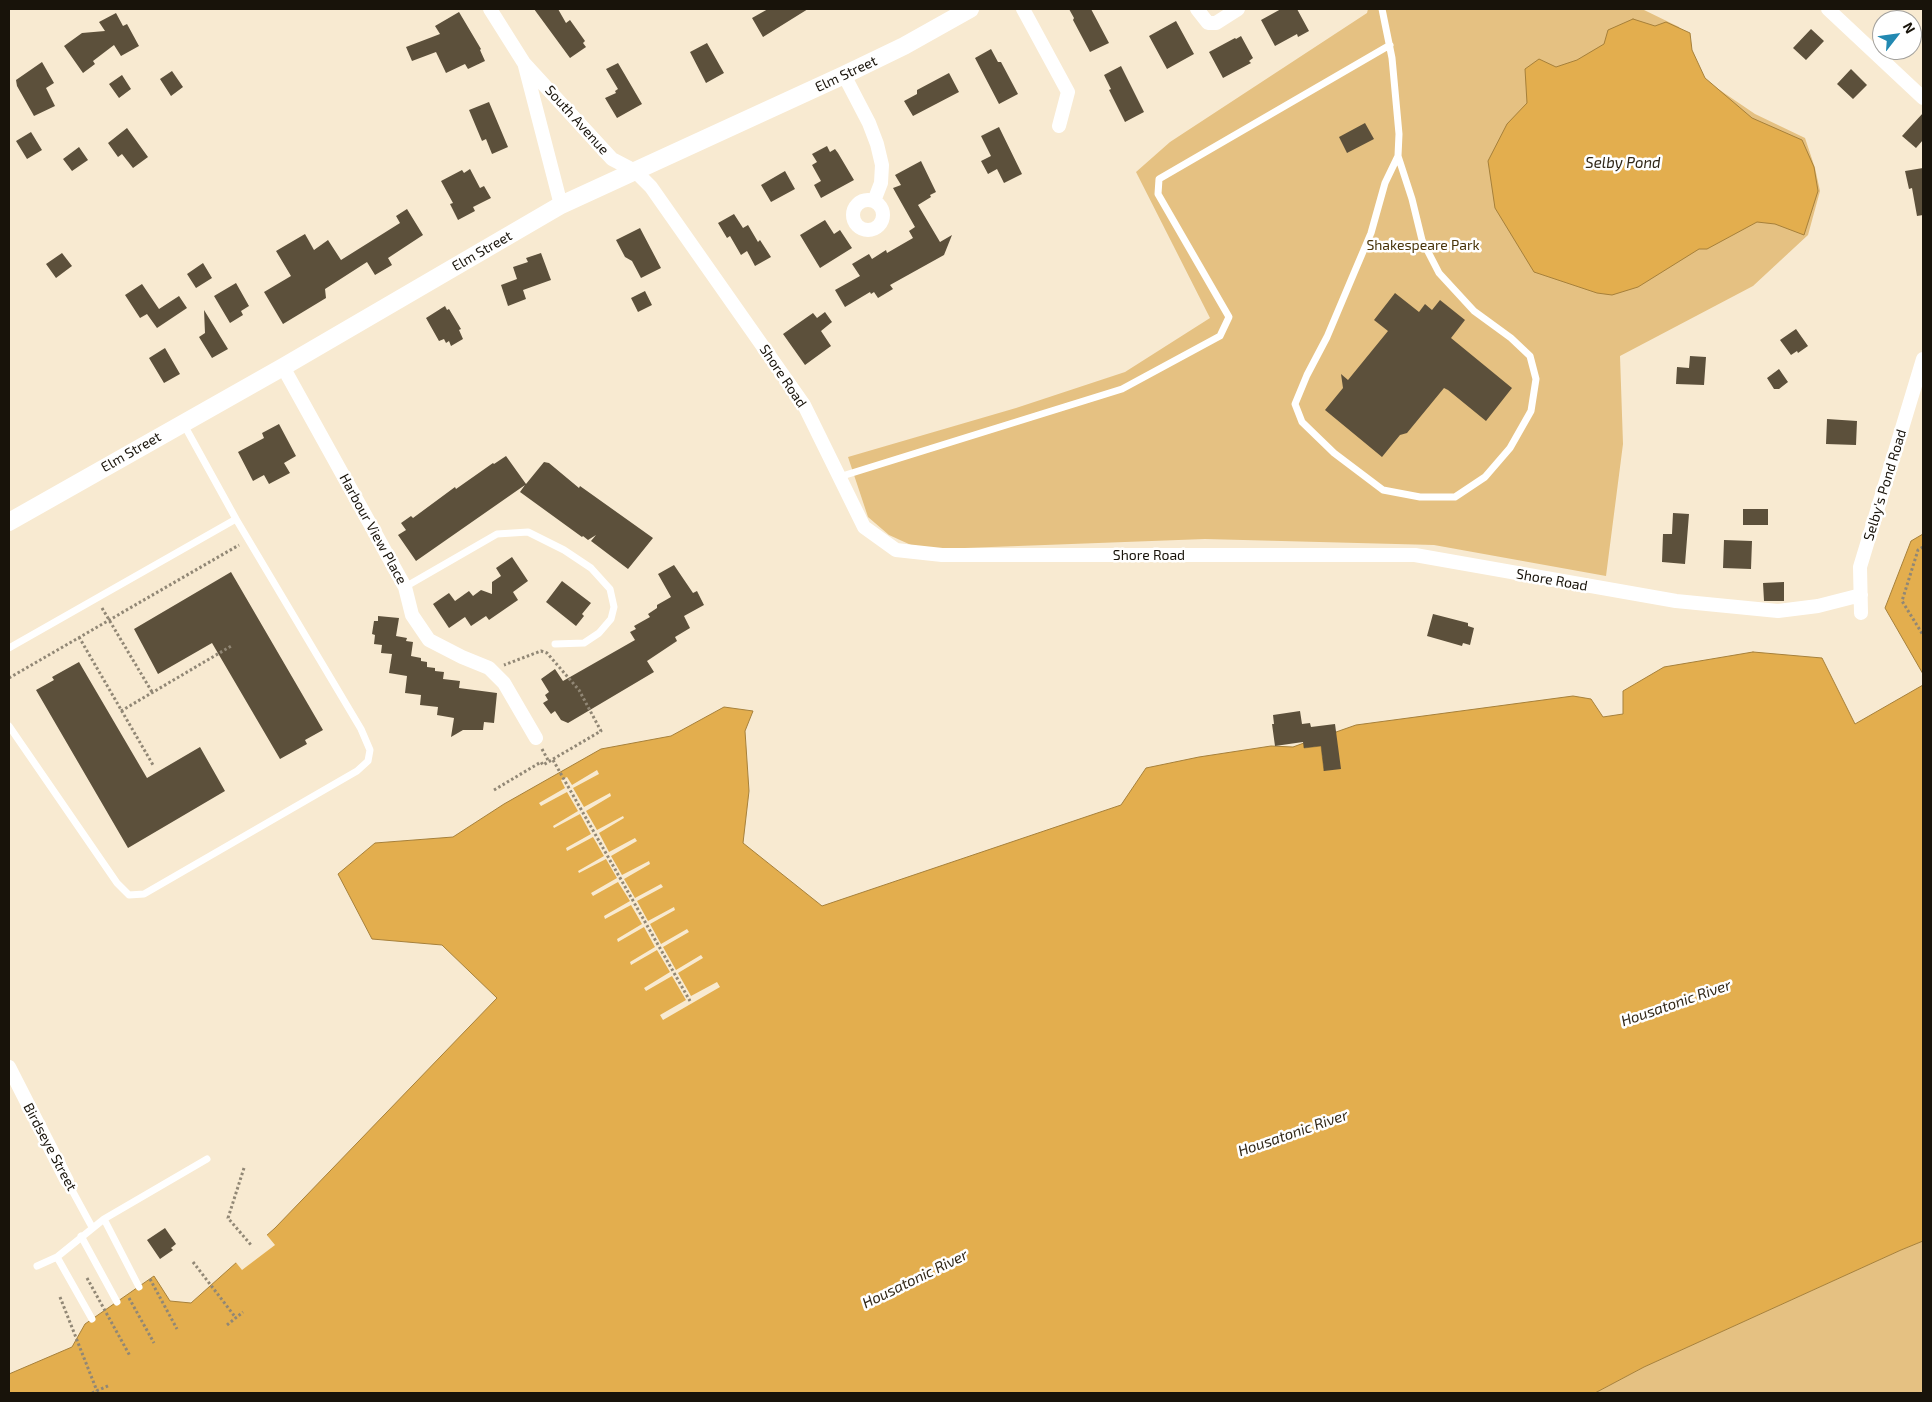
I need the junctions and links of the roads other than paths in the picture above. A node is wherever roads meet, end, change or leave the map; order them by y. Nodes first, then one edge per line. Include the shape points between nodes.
1 (490, 9) edge
2 (970, 9) edge
3 (1023, 9) edge
4 (1197, 9) edge
5 (1238, 9) edge
6 (1382, 9) edge
7 (1828, 9) edge
8 (1390, 45) junction
9 (524, 63) junction
10 (844, 75) junction
11 (1923, 98) edge
12 (1059, 126) dead end
13 (1398, 156) junction
14 (635, 171) junction
15 (874, 201) dead end
16 (561, 205) junction
17 (1923, 359) edge
18 (282, 366) junction
19 (183, 422) junction
20 (839, 477) junction
21 (236, 519) junction
22 (9, 522) edge
23 (405, 587) junction
24 (1861, 595) junction
25 (1861, 613) dead end
26 (555, 644) dead end
27 (9, 648) edge
28 (9, 729) edge
29 (536, 738) dead end
30 (10, 1074) edge
31 (208, 1159) dead end
32 (67, 1181) joint
33 (104, 1219) junction
34 (92, 1227) junction
35 (81, 1236) junction
36 (57, 1256) junction
37 (37, 1266) dead end
38 (139, 1287) dead end
39 (117, 1302) dead end
40 (92, 1319) dead end

1 - 9 street, South Avenue
2 - 10 street, Elm Street
3 - 12 street via 1068,92
4 - 5 street via 1208,23 1216,23
6 - 8 lane
7 - 11 street
8 - 13 lane via 1399,122
8 - 20 lane via 1159,179 1158,194 1229,318 1220,336 1122,389
9 - 14 street, South Avenue via 612,159
9 - 16 street, South Avenue
10 - 14 street, Elm Street
10 - 15 street via 869,123 882,165 881,184
13 - 13 lane via 1422,240 1439,273 1474,311 1530,356 1536,379 1531,411 1510,448 1485,477 1455,497 1420,497 1383,490 1334,453 1302,422 1295,404 1371,233 1385,183
14 - 16 street, Elm Street
14 - 20 street, Shore Road via 651,187 804,405
16 - 18 street, Elm Street
17 - 24 street, Selby's Pond Road via 1860,567
18 - 19 street, Elm Street
18 - 23 street, Harbour View Place
19 - 21 lane
19 - 22 street, Elm Street
20 - 24 street, Shore Road via 864,527 896,550 942,555 1415,555 1676,602 1778,611 1818,606
21 - 27 lane
21 - 28 lane via 361,729 370,750 368,761 144,894 129,895 117,883
23 - 26 lane via 497,534 528,532 591,568 610,589 614,607 611,619 599,633 584,643
23 - 29 street, Harbour View Place via 412,615 430,640 491,671 504,683
24 - 25 street, Selby's Pond Road
30 - 32 street, Birdseye Street
31 - 33 lane
32 - 34 lane, Birdseye Street
33 - 34 lane
33 - 38 lane
34 - 35 lane
35 - 36 lane
35 - 39 lane
36 - 37 lane
36 - 40 lane

